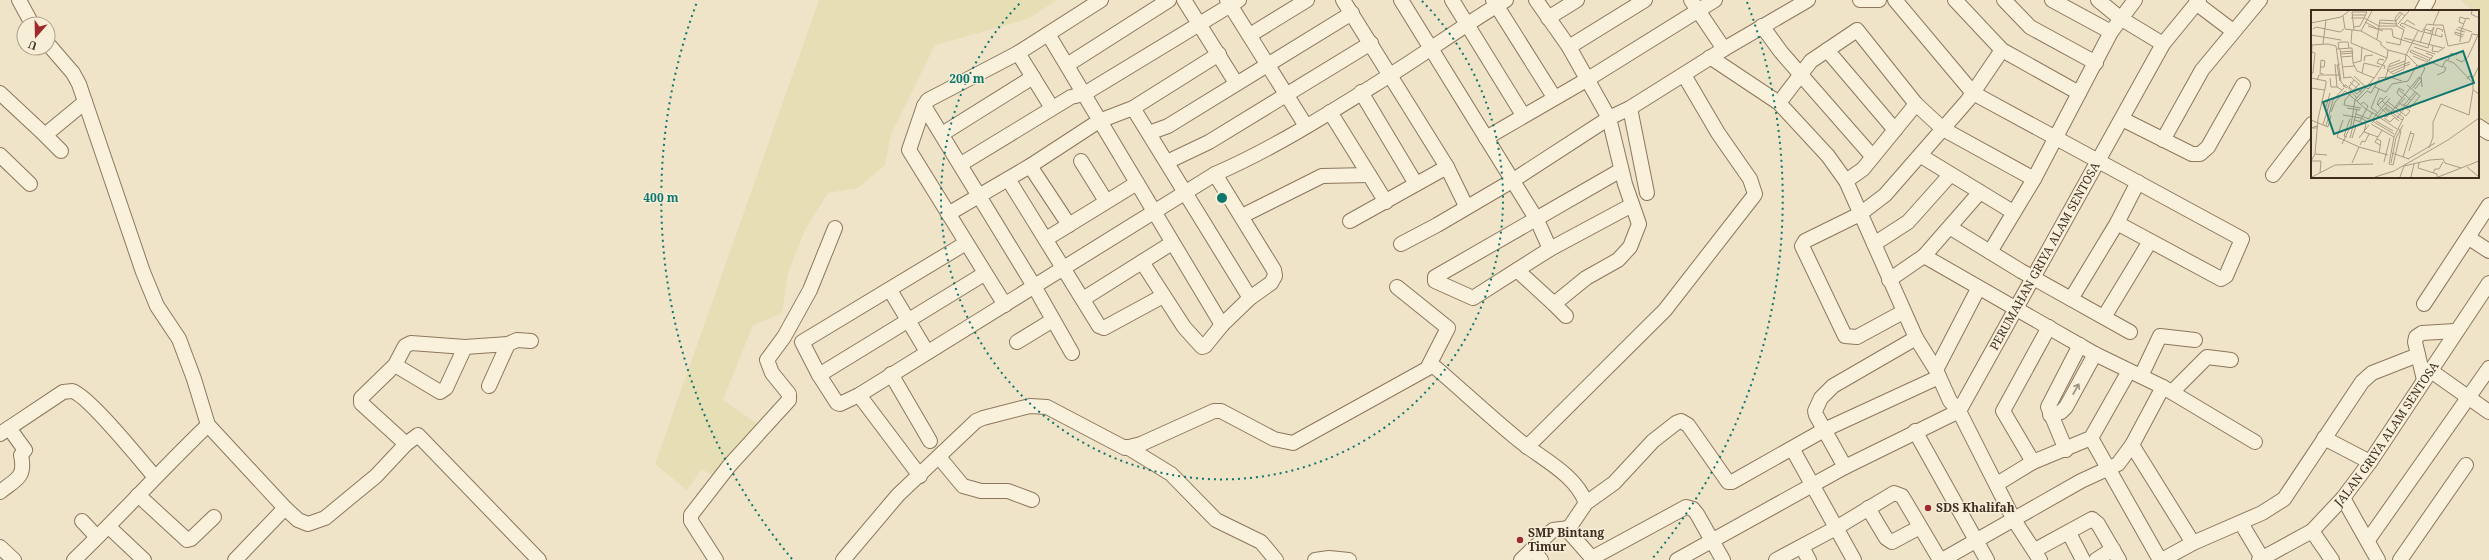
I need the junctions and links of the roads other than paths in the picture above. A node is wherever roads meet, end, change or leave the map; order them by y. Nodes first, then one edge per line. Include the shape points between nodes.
1 (19, 0) edge
2 (1101, 0) edge
3 (1169, 0) edge
4 (1184, 0) edge
5 (1307, 0) edge
6 (1343, 0) edge
7 (1401, 0) edge
8 (1452, 0) edge
9 (1536, 0) edge
10 (1577, 0) edge
11 (1645, 0) edge
12 (1715, 0) edge
13 (1808, 0) edge
14 (1860, 0) edge
15 (1879, 0) edge
16 (1895, 0) edge
17 (2004, 0) edge
18 (2052, 0) edge
19 (2098, 0) edge
20 (2135, 0) edge
21 (2260, 0) edge
22 (2428, 0) edge
23 (1957, 1) edge
24 (1232, 2) edge
25 (1499, 2) edge
26 (2198, 2) edge
27 (1694, 6) edge
28 (2423, 10) edge
29 (1352, 13) junction
30 (28, 16) edge
31 (1548, 18) junction
32 (2120, 18) junction
33 (1200, 25) junction
34 (1467, 25) junction
35 (1762, 26) junction
36 (2233, 31) junction
37 (2111, 32) junction
38 (1048, 34) junction
39 (1250, 36) junction
40 (1371, 43) junction
41 (2163, 44) junction
42 (1569, 47) junction
43 (1431, 48) junction
44 (1724, 49) junction
45 (1827, 50) junction
46 (2002, 50) junction
47 (56, 53) edge
48 (1018, 53) junction
49 (1219, 54) junction
50 (1710, 57) junction
51 (2096, 63) junction
52 (1267, 64) junction
53 (1067, 65) junction
54 (1392, 74) junction
55 (1801, 74) junction
56 (1684, 75) junction
57 (1033, 77) junction
58 (1588, 79) junction
59 (1236, 82) junction
60 (2243, 85) dead end
61 (1361, 92) junction
62 (0, 93) edge
63 (1973, 93) junction
64 (1084, 94) junction
65 (1286, 94) junction
66 (2079, 94) junction
67 (1554, 97) junction
68 (85, 102) junction
69 (1779, 103) junction
70 (1916, 104) junction
71 (924, 106) junction
72 (1052, 108) junction
73 (1133, 108) junction
74 (1630, 108) junction
75 (1330, 112) junction
76 (1523, 115) junction
77 (1609, 118) junction
78 (2122, 119) junction
79 (1099, 121) junction
80 (2311, 125) edge
81 (1306, 126) junction
82 (2479, 127) edge
83 (1943, 129) junction
84 (1895, 130) junction
85 (1149, 133) junction
86 (2489, 133) edge
87 (942, 134) junction
88 (45, 135) junction
89 (2056, 137) junction
90 (1486, 138) junction
91 (2163, 140) junction
92 (61, 151) dead end
93 (0, 155) edge
94 (1872, 156) junction
95 (1921, 156) junction
96 (2098, 160) junction
97 (1082, 161) dead end
98 (1167, 162) junction
99 (961, 164) junction
100 (1030, 166) junction
101 (1447, 167) junction
102 (1621, 170) junction
103 (1215, 174) junction
104 (1369, 175) junction
105 (1950, 175) junction
106 (2273, 175) dead end
107 (1008, 178) junction
108 (2034, 179) junction
109 (1846, 180) junction
110 (1512, 181) junction
111 (2138, 182) junction
112 (1137, 183) junction
113 (30, 184) dead end
114 (1416, 184) junction
115 (1980, 192) junction
116 (1185, 193) junction
117 (1648, 193) dead end
118 (979, 194) junction
119 (1106, 201) junction
120 (1386, 202) junction
121 (1632, 205) junction
122 (2489, 205) edge
123 (1466, 206) junction
124 (1154, 212) junction
125 (2013, 212) junction
126 (948, 214) junction
127 (1860, 214) junction
128 (1242, 216) junction
129 (1536, 220) junction
130 (1350, 221) dead end
131 (2117, 223) junction
132 (1068, 225) junction
133 (835, 228) dead end
134 (1951, 228) junction
135 (2469, 238) junction
136 (1046, 239) junction
137 (2149, 242) junction
138 (966, 243) junction
139 (1172, 243) junction
140 (1401, 244) dead end
141 (1874, 244) junction
142 (1550, 249) junction
143 (2489, 251) edge
144 (1990, 252) junction
145 (1924, 256) junction
146 (1142, 262) junction
147 (1065, 267) junction
148 (1517, 270) junction
149 (984, 274) junction
150 (2034, 277) junction
151 (1889, 280) junction
152 (2489, 283) edge
153 (1034, 286) junction
154 (1396, 287) dead end
155 (1978, 289) junction
156 (890, 290) junction
157 (1163, 296) junction
158 (1250, 298) junction
159 (1084, 299) junction
160 (2071, 299) junction
161 (1554, 304) junction
162 (2424, 304) dead end
163 (1005, 305) junction
164 (2015, 309) junction
165 (1903, 312) junction
166 (1566, 316) dead end
167 (2104, 317) junction
168 (1053, 320) junction
169 (909, 321) junction
170 (1222, 325) junction
171 (2049, 327) junction
172 (2455, 331) junction
173 (2130, 332) dead end
174 (1916, 338) junction
175 (2195, 340) dead end
176 (531, 341) dead end
177 (1017, 342) dead end
178 (508, 344) junction
179 (2080, 345) junction
180 (465, 347) junction
181 (927, 352) junction
182 (1072, 353) dead end
183 (2096, 354) junction
184 (2418, 355) junction
185 (2231, 360) dead end
186 (395, 365) junction
187 (1428, 367) junction
188 (2489, 368) edge
189 (1937, 373) junction
190 (891, 374) junction
191 (2135, 374) junction
192 (819, 375) junction
193 (2428, 375) junction
194 (489, 386) dead end
195 (2167, 390) junction
196 (859, 395) junction
197 (2468, 396) junction
198 (1959, 411) junction
199 (2489, 412) edge
200 (2050, 415) junction
201 (208, 425) junction
202 (1824, 430) junction
203 (4, 431) edge
204 (1915, 431) junction
205 (2091, 438) junction
206 (2324, 438) junction
207 (930, 441) dead end
208 (2255, 442) dead end
209 (406, 444) junction
210 (2132, 446) junction
211 (1127, 447) junction
212 (1527, 447) junction
213 (1793, 450) junction
214 (2066, 450) junction
215 (939, 458) junction
216 (2033, 462) junction
217 (2370, 462) junction
218 (2466, 465) dead end
219 (1845, 467) junction
220 (2109, 470) junction
221 (154, 476) junction
222 (920, 476) junction
223 (1997, 484) junction
224 (1814, 486) junction
225 (0, 492) edge
226 (138, 495) junction
227 (2343, 498) junction
228 (1032, 500) dead end
229 (1586, 503) junction
230 (285, 508) junction
231 (1868, 508) junction
232 (214, 517) dead end
233 (2014, 520) junction
234 (82, 521) dead end
235 (2241, 523) junction
236 (109, 526) junction
237 (1920, 527) junction
238 (1569, 528) junction
239 (1836, 528) junction
240 (2312, 531) junction
241 (2069, 532) junction
242 (97, 537) junction
243 (2368, 540) junction
244 (1976, 541) junction
245 (1713, 542) junction
246 (2193, 543) junction
247 (0, 547) edge
248 (1802, 547) junction
249 (1536, 555) edge
250 (2037, 555) edge
251 (2116, 555) edge
252 (78, 559) edge
253 (1593, 559) edge
254 (2260, 559) edge
255 (14, 560) edge
256 (144, 560) edge
257 (235, 560) edge
258 (539, 560) edge
259 (716, 560) edge
260 (843, 560) edge
261 (1276, 560) edge
262 (1315, 560) edge
263 (1348, 560) edge
264 (1521, 560) edge
265 (1677, 560) edge
266 (1723, 560) edge
267 (1776, 560) edge
268 (1809, 560) edge
269 (1854, 560) edge
270 (1941, 560) edge
271 (1987, 560) edge
272 (2083, 560) edge
273 (2096, 560) edge
274 (2161, 560) edge
275 (2332, 560) edge
276 (2378, 560) edge
277 (2400, 560) edge

1 - 30 street
2 - 38 street
3 - 53 street
4 - 33 street
5 - 39 street
6 - 29 street
7 - 43 street
8 - 34 street
9 - 31 street
10 - 31 street
11 - 42 street
12 - 27 street
13 - 35 street
14 - 15 street
16 - 63 street, PERUMAHAN GRIYA ALAM SENTOSA
17 - 51 street via 2026,25
18 - 37 street
19 - 32 street
20 - 32 street
21 - 36 street
22 - 28 street
23 - 46 street
24 - 33 street
24 - 39 street
25 - 34 street
25 - 67 street
26 - 36 street
26 - 41 street
27 - 44 street
27 - 58 street
29 - 40 street
29 - 52 street
31 - 42 street
32 - 37 street
32 - 41 street
33 - 49 street
33 - 64 street
34 - 43 street
34 - 76 street
35 - 44 street
35 - 55 street
36 - 91 street via 2202,70
37 - 51 street
38 - 48 street
38 - 53 street
39 - 52 street
40 - 54 street
40 - 65 street
41 - 78 street
42 - 58 street
43 - 54 street
43 - 90 street
44 - 50 street
45 - 55 street via 1811,61
45 - 70 street via 1857,30
45 - 84 street
46 - 63 street
46 - 66 street
47 - 68 street via 74,73
48 - 57 street
48 - 71 street via 928,100
49 - 59 street
49 - 73 street
50 - 56 street
50 - 69 street
51 - 66 street
52 - 59 street
52 - 65 street
53 - 64 street
54 - 61 street
54 - 101 street
55 - 69 street
55 - 94 street
56 - 74 street
56 - 212 street via 1718,133 1750,179 1755,194 1665,310
57 - 72 street
57 - 87 street
58 - 67 street
58 - 77 street
59 - 85 street via 1168,126
60 - 91 street via 2205,151 2192,154
61 - 75 street
61 - 114 street
62 - 88 street
63 - 83 street
63 - 89 street, PERUMAHAN GRIYA ALAM SENTOSA
64 - 72 street via 1070,97
64 - 79 street
65 - 81 street
65 - 98 street via 1209,142
66 - 89 street
67 - 76 street
68 - 88 street
68 - 201 street via 143,272 157,306 179,339
69 - 109 street via 1828,156
70 - 83 street
70 - 84 street
71 - 87 street
71 - 126 street via 909,150
72 - 99 street
73 - 79 street
73 - 85 street
74 - 77 street
74 - 117 street
75 - 81 street
75 - 104 street
76 - 90 street
77 - 102 street
77 - 110 street
78 - 91 street
78 - 96 street
79 - 100 street
79 - 112 street
80 - 106 street
81 - 103 street via 1250,159
82 - 86 street
83 - 95 street
83 - 108 street
84 - 94 street
85 - 98 street
87 - 99 street
88 - 92 street
89 - 96 street, PERUMAHAN GRIYA ALAM SENTOSA
89 - 108 street
90 - 110 street
93 - 113 street
94 - 109 street via 1863,169
95 - 105 street
95 - 127 street via 1885,195
96 - 111 street
96 - 150 street, PERUMAHAN GRIYA ALAM SENTOSA
97 - 119 street
98 - 116 street
99 - 118 street
100 - 107 street
100 - 132 street
101 - 114 street
101 - 123 street
102 - 121 street
102 - 129 street
103 - 116 street
103 - 128 street
104 - 120 street
104 - 128 street via 1322,176
105 - 115 street
105 - 141 street via 1908,222
107 - 118 street
107 - 136 street
108 - 125 street
109 - 127 street
110 - 123 street
110 - 129 street
111 - 131 street
111 - 137 street via 2242,239 2228,271 2221,279
112 - 119 street
112 - 124 street
114 - 120 street
115 - 125 street
115 - 134 street
116 - 124 street
116 - 158 street
118 - 126 street
118 - 153 street
119 - 132 street
120 - 130 street
121 - 142 street
121 - 161 street via 1638,224 1633,241 1626,252 1618,260 1586,278
122 - 135 street
123 - 140 street
124 - 139 street
124 - 147 street
125 - 144 street
126 - 138 street
127 - 141 street
127 - 165 street via 1805,242 1802,248 1845,336 1856,337
128 - 158 street via 1275,273 1271,283
129 - 142 street
129 - 148 street via 1434,280 1471,299
131 - 137 street
131 - 160 street
132 - 136 street
133 - 259 street via 810,290 784,337 767,360 772,373 789,394 789,400 729,466 691,515 694,527 708,544
134 - 144 street
134 - 145 street
135 - 143 street
135 - 162 street
136 - 147 street
137 - 167 street
138 - 149 street
138 - 156 street
139 - 146 street
139 - 170 street
141 - 151 street
142 - 148 street
144 - 150 street
145 - 151 street
145 - 155 street
146 - 157 street
146 - 159 street
147 - 153 street
147 - 159 street
148 - 161 street
149 - 163 street
149 - 169 street
150 - 160 street
150 - 164 street, PERUMAHAN GRIYA ALAM SENTOSA
151 - 165 street
152 - 172 street, JALAN GRIYA ALAM SENTOSA
153 - 163 street
153 - 168 street
154 - 187 street via 1448,328
155 - 164 street
155 - 189 street
156 - 169 street
156 - 192 street via 802,342
157 - 159 street via 1104,328 1099,326
157 - 170 street via 1199,346 1205,346
158 - 170 street
160 - 167 street
161 - 166 street
163 - 181 street
164 - 171 street
164 - 198 street, PERUMAHAN GRIYA ALAM SENTOSA
165 - 174 street
167 - 173 street
168 - 177 street
168 - 182 street
169 - 181 street
169 - 192 street
171 - 179 street
171 - 216 street via 2003,411
172 - 184 street via 2422,332 2415,342
172 - 193 street, JALAN GRIYA ALAM SENTOSA
174 - 189 street
174 - 202 street via 1825,393 1815,411
175 - 191 street via 2160,336
176 - 178 street via 517,340
178 - 180 street
178 - 194 street
179 - 183 street
179 - 200 street via 2050,400
180 - 186 street via 411,344 400,352
180 - 186 street via 446,388 440,392
181 - 190 street
183 - 191 street
200 -> 183 street via 2057,414 2066,407
184 - 193 street
184 - 206 street via 2372,373 2362,382
185 - 195 street via 2207,357
186 - 209 street via 361,398 361,403
187 - 211 street via 1295,442 1278,440 1219,411 1141,444
187 - 212 street via 1436,368
188 - 197 street
189 - 198 street via 1950,401
189 - 202 street
190 - 196 street
190 - 207 street
191 - 195 street
191 - 205 street
192 - 196 street via 838,404
193 - 197 street
193 - 217 street, JALAN GRIYA ALAM SENTOSA
195 - 208 street
195 - 210 street
196 - 222 street
197 - 199 street
197 - 243 street
198 - 204 street
198 - 223 street
200 - 214 street
201 - 221 street
201 - 230 street
202 - 213 street
202 - 219 street
203 - 221 street via 63,392 72,391 80,395 112,427
203 - 225 street via 25,450 21,455 24,467 22,475
204 - 219 street
204 - 244 street
205 - 214 street
205 - 220 street
206 - 217 street
206 - 235 street via 2286,497 2271,508
209 - 230 street via 376,476 325,518 308,524 298,520
209 - 258 street via 418,435
210 - 220 street via 2118,464
210 - 246 street
211 - 215 street via 1122,448 1052,409 1030,406 976,421
211 - 261 street via 1171,474 1216,520 1261,542
212 - 229 street via 1575,483
213 - 224 street
213 - 229 street via 1730,483 1688,425 1681,421 1653,441 1614,483
214 - 216 street
215 - 222 street
215 - 228 street via 963,486 981,491 1008,491
216 - 223 street
217 - 227 street, JALAN GRIYA ALAM SENTOSA
218 - 277 street
219 - 224 street
220 - 233 street via 2081,482
220 - 274 street
221 - 226 street
222 - 260 street via 898,495
223 - 233 street
224 - 239 street
224 - 245 street
226 - 232 street via 187,540
226 - 236 street
227 - 240 street, JALAN GRIYA ALAM SENTOSA
227 - 243 street
229 - 238 street
230 - 257 street
231 - 237 street via 1886,538 1892,542
231 - 237 street via 1889,494 1899,494
231 - 239 street
233 - 244 street
233 - 250 street
234 - 242 street
235 - 246 street
235 - 254 street
236 - 242 street
236 - 256 street
237 - 270 street
238 - 249 street via 1552,530
238 - 253 street via 1572,537
239 - 248 street
239 - 269 street
240 - 254 street, JALAN GRIYA ALAM SENTOSA
240 - 275 street
241 - 250 street
241 - 251 street via 2089,520 2095,520
241 - 272 street
242 - 252 street
243 - 276 street
244 - 270 street
244 - 271 street
245 - 253 street via 1696,512 1686,507
245 - 265 street
245 - 266 street
246 - 274 street
247 - 255 street
248 - 267 street
248 - 268 street
249 - 264 street
251 - 273 street
262 - 263 street

